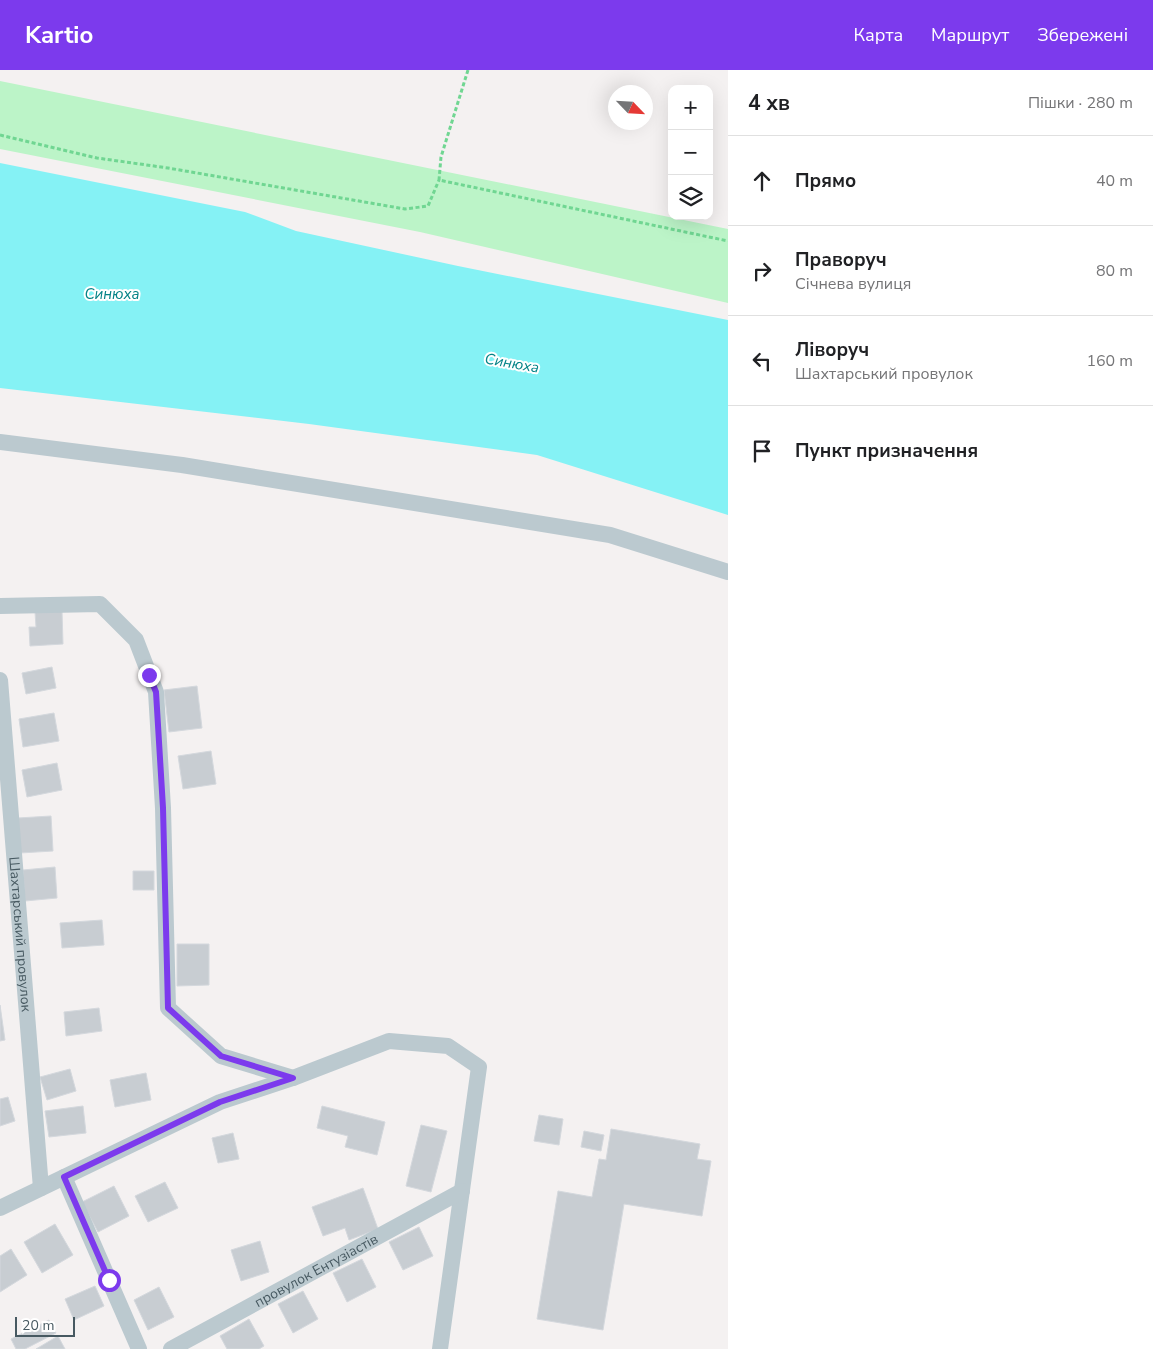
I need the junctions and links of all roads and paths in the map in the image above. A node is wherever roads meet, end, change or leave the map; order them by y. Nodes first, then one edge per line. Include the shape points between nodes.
1 (468, 70) edge
2 (0, 135) edge
3 (439, 180) junction
4 (728, 241) edge
5 (0, 442) edge
6 (728, 572) edge
7 (0, 606) edge
8 (0, 680) edge
9 (293, 1078) junction
10 (64, 1177) junction
11 (41, 1188) junction
12 (462, 1191) junction
13 (0, 1208) edge
14 (139, 1349) edge
15 (171, 1349) edge
16 (440, 1349) edge

1 - 3 path via 441,157
2 - 3 path via 97,158 406,209 428,206
3 - 4 path
5 - 6 street via 182,465 610,535
7 - 9 street via 100,604 136,640 156,692 163,808 168,1008 221,1056
8 - 11 street, Шахтарський провулок
9 - 10 street via 220,1102
9 - 12 street via 389,1041 448,1046 479,1066
10 - 11 street
10 - 14 street
11 - 13 street
12 - 15 street, провулок Ентузіастів
12 - 16 street

